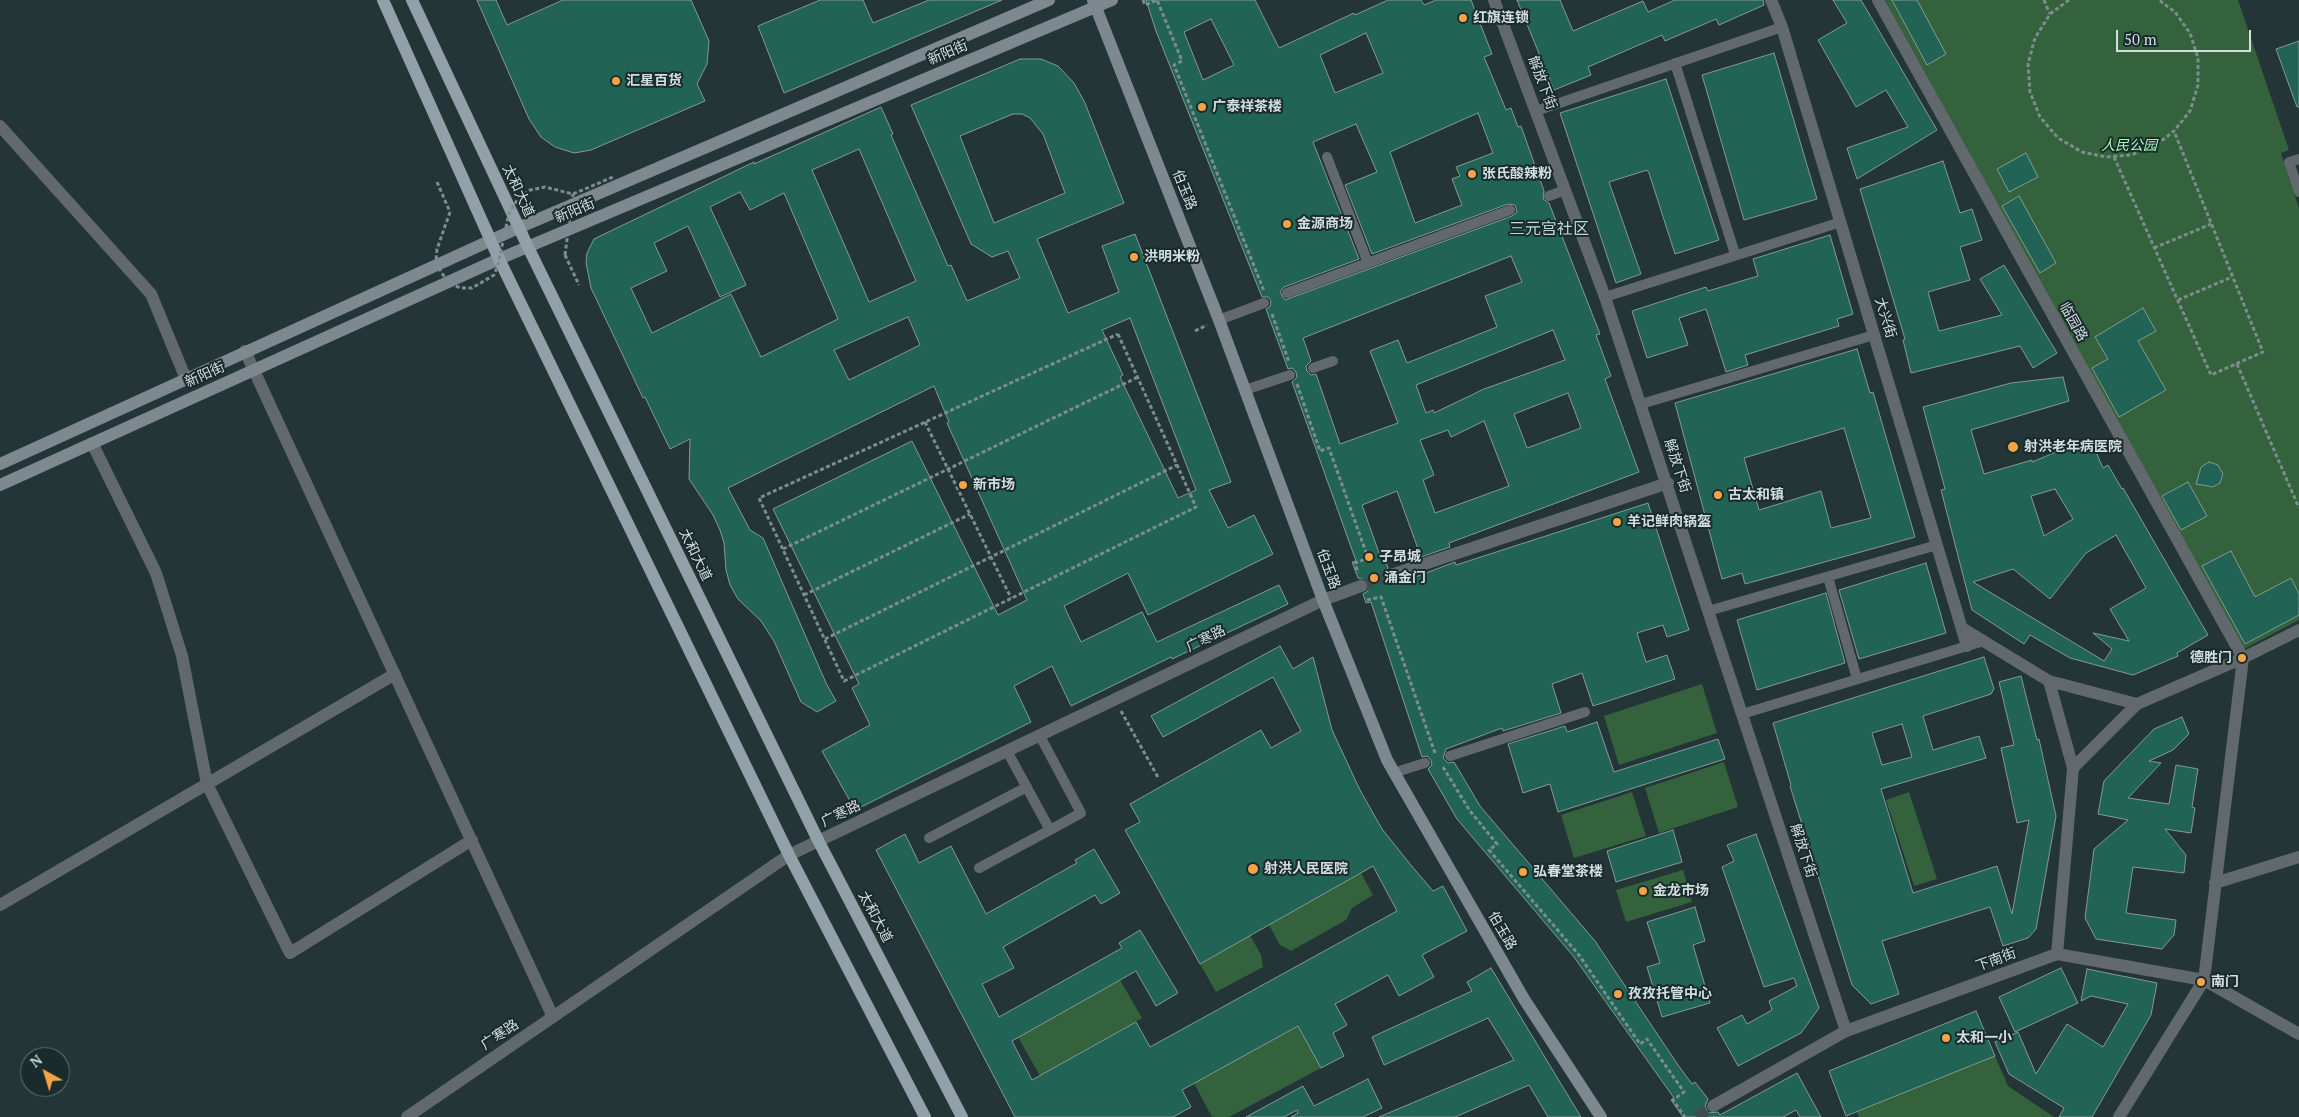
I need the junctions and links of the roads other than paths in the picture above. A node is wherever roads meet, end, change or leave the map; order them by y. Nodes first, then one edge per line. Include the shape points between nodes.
1 (383, 0) edge
2 (412, 0) edge
3 (1049, 0) edge
4 (1112, 0) edge
5 (1494, 0) edge
6 (1771, 0) edge
7 (1878, 0) edge
8 (1094, 3) edge
9 (1782, 27) junction
10 (1675, 63) junction
11 (1536, 111) junction
12 (0, 126) edge
13 (1327, 157) dead end
14 (2299, 159) edge
15 (1566, 190) junction
16 (2299, 192) edge
17 (1549, 196) dead end
18 (1510, 210) dead end
19 (1841, 222) junction
20 (518, 228) junction
21 (490, 240) junction
22 (528, 247) junction
23 (1735, 254) junction
24 (499, 259) junction
25 (1368, 263) junction
26 (1287, 294) dead end
27 (1605, 297) junction
28 (1264, 302) dead end
29 (1219, 320) junction
30 (1874, 335) junction
31 (245, 351) junction
32 (1333, 361) dead end
33 (1313, 368) dead end
34 (254, 369) junction
35 (1290, 375) dead end
36 (186, 379) junction
37 (1245, 390) junction
38 (1641, 404) junction
39 (92, 442) junction
40 (0, 464) edge
41 (1668, 483) junction
42 (0, 485) edge
43 (1937, 546) junction
44 (1390, 575) tunnel mouth
45 (1828, 577) junction
46 (1361, 586) tunnel mouth
47 (1323, 600) junction
48 (1708, 611) junction
49 (1962, 628) junction
50 (2299, 630) edge
51 (1984, 641) junction
52 (1967, 646) junction
53 (2243, 658) junction
54 (395, 674) junction
55 (1857, 679) junction
56 (2049, 681) junction
57 (2137, 704) junction
58 (1584, 712) dead end
59 (1742, 714) junction
60 (1040, 736) junction
61 (1007, 751) junction
62 (1450, 756) dead end
63 (1425, 763) dead end
64 (2073, 768) junction
65 (1393, 773) junction
66 (207, 784) junction
67 (1027, 787) junction
68 (1050, 830) junction
69 (929, 838) dead end
70 (472, 840) junction
71 (819, 842) junction
72 (789, 855) junction
73 (2299, 857) edge
74 (979, 868) dead end
75 (2215, 883) junction
76 (0, 905) edge
77 (2057, 954) junction
78 (2204, 980) junction
79 (553, 1017) junction
80 (1846, 1031) junction
81 (2299, 1034) edge
82 (1713, 1106) tunnel mouth
83 (407, 1117) edge
84 (925, 1117) edge
85 (962, 1117) edge
86 (1601, 1117) edge
87 (2118, 1117) edge

1 - 21 main road
2 - 20 main road, 太和大道
3 - 20 main road, 新阳街
4 - 8 main road, 新阳街
5 - 11 street, 解放下街
6 - 9 street, 大兴街
7 - 53 street, 临园路
8 - 22 main road, 新阳街
8 - 29 main road, 伯玉路
9 - 10 lane
9 - 19 street, 大兴街
10 - 11 lane
10 - 23 lane
11 - 15 street, 解放下街
12 - 36 street via 151,294
13 - 25 lane
14 - 16 lane via 2289,162
15 - 17 lane
15 - 27 street, 解放下街
18 - 25 lane
19 - 23 lane
19 - 30 street, 大兴街
20 - 21 main road, 新阳街
20 - 22 main road, 太和大道
21 - 24 main road
21 - 31 main road, 新阳街
22 - 24 main road, 新阳街
22 - 71 main road, 太和大道
23 - 27 lane
24 - 34 main road, 新阳街
24 - 72 main road
25 - 26 lane
27 - 38 street, 解放下街
28 - 29 lane
29 - 37 main road, 伯玉路
30 - 38 lane
30 - 43 street, 大兴街
31 - 34 street
31 - 36 main road, 新阳街
32 - 33 lane
34 - 39 main road, 新阳街
34 - 54 street
35 - 37 lane
36 - 40 main road, 新阳街
37 - 47 main road, 伯玉路
38 - 41 street, 解放下街
39 - 42 main road, 新阳街
39 - 66 street via 156,573 182,656
41 - 44 street
41 - 48 street, 解放下街
43 - 45 lane
43 - 49 street, 大兴街
45 - 48 lane
45 - 55 lane
46 - 47 street, 广寒路
47 - 60 street, 广寒路
47 - 65 main road, 伯玉路
48 - 59 street, 解放下街
49 - 51 street
49 - 52 street, 大兴街
50 - 53 street
51 - 52 lane
51 - 56 street
52 - 55 lane
53 - 57 street
53 - 75 street
54 - 66 street
54 - 70 street
55 - 59 lane
56 - 57 street
56 - 64 street
57 - 64 street
58 - 62 lane
59 - 80 street, 解放下街
60 - 61 street, 广寒路
60 - 68 lane via 1081,813
61 - 67 lane
61 - 71 street, 广寒路
63 - 65 lane
64 - 77 street
65 - 86 main road, 伯玉路 via 1524,998
66 - 70 street via 290,953
66 - 76 street
67 - 68 lane
67 - 69 lane
68 - 74 lane
70 - 79 street
71 - 72 street, 广寒路
71 - 85 main road, 太和大道
72 - 79 street, 广寒路
72 - 84 main road
73 - 75 street
75 - 78 street
77 - 78 street
77 - 80 street, 下南街
78 - 81 street
78 - 87 street
79 - 83 street, 广寒路
80 - 82 street, 下南街

